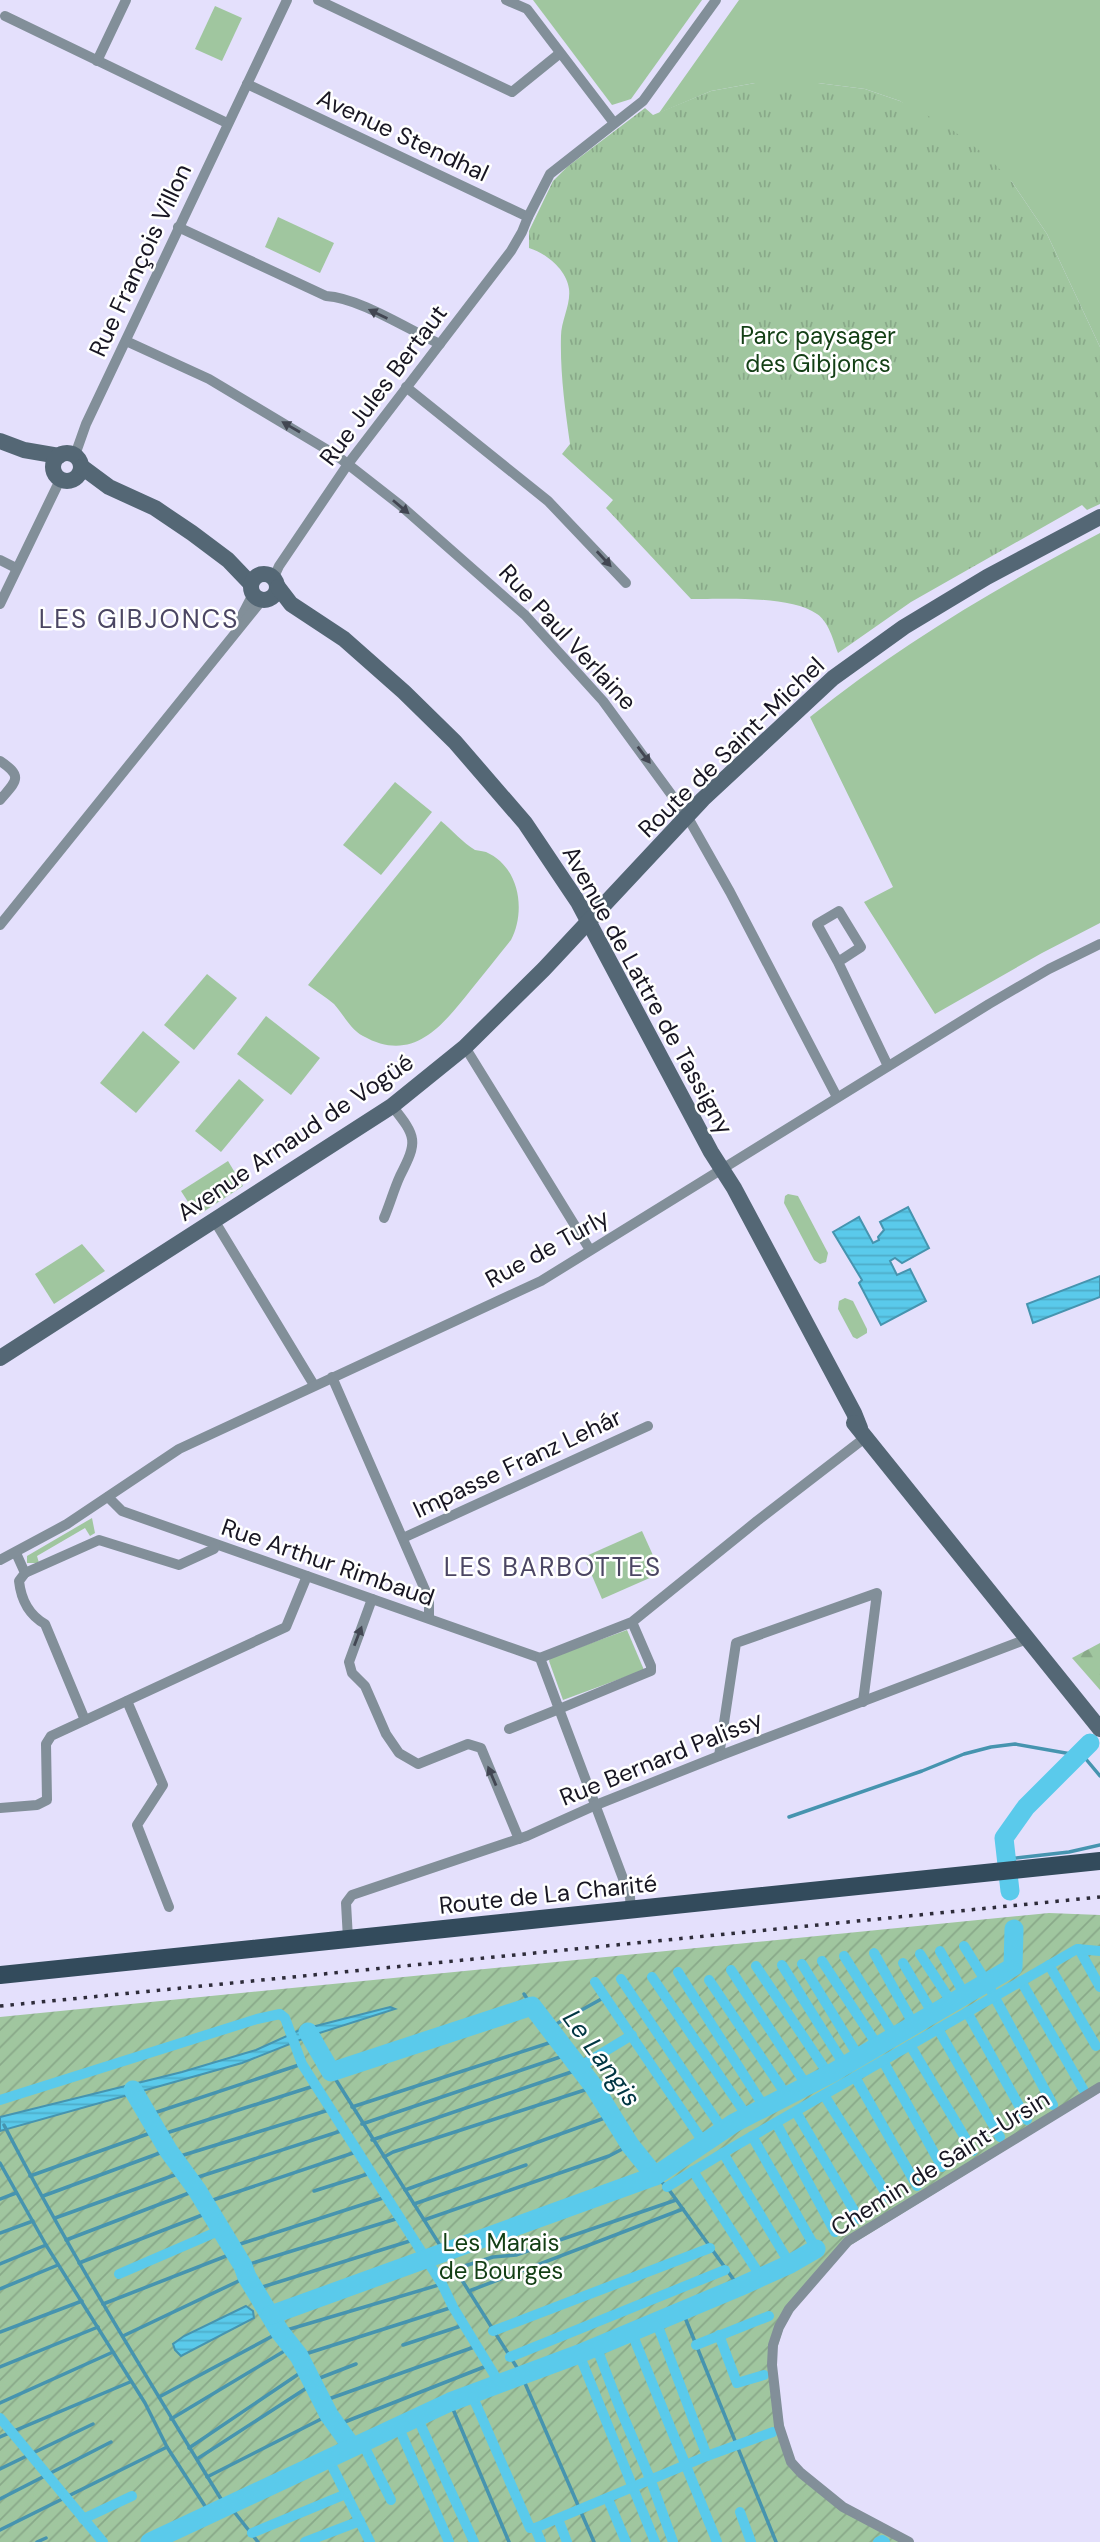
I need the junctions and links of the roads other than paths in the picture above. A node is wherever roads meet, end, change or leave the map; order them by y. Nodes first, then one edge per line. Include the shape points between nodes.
1 (126, 0) edge
2 (287, 0) edge
3 (318, 0) edge
4 (506, 0) edge
5 (716, 0) edge
6 (5, 16) dead end
7 (559, 54) junction
8 (97, 61) junction
9 (247, 84) junction
10 (227, 123) junction
11 (614, 123) junction
12 (528, 217) junction
13 (178, 228) junction
14 (127, 341) junction
15 (440, 344) junction
16 (406, 387) junction
17 (0, 440) edge
18 (348, 464) junction
19 (67, 468) junction
20 (1100, 517) edge
21 (0, 560) edge
22 (16, 568) junction
23 (626, 583) dead end
24 (267, 584) junction
25 (0, 604) edge
26 (0, 761) edge
27 (0, 800) edge
28 (687, 816) junction
29 (1, 920) edge
30 (588, 921) junction
31 (1100, 944) edge
32 (838, 962) junction
33 (465, 1046) junction
34 (888, 1066) junction
35 (837, 1097) junction
36 (392, 1106) junction
37 (721, 1169) junction
38 (384, 1218) dead end
39 (214, 1220) junction
40 (590, 1250) junction
41 (0, 1358) edge
42 (332, 1377) junction
43 (314, 1385) junction
44 (648, 1426) dead end
45 (863, 1433) junction
46 (108, 1497) junction
47 (403, 1538) junction
48 (215, 1545) junction
49 (16, 1553) junction
50 (0, 1560) edge
51 (25, 1573) junction
52 (307, 1576) junction
53 (877, 1593) junction
54 (890, 1594) dead end
55 (372, 1599) junction
56 (429, 1618) junction
57 (632, 1622) junction
58 (1027, 1639) junction
59 (540, 1658) junction
60 (127, 1701) junction
61 (863, 1702) junction
62 (559, 1709) junction
63 (85, 1720) junction
64 (1098, 1727) edge
65 (509, 1729) dead end
66 (719, 1756) junction
67 (596, 1805) junction
68 (0, 1808) edge
69 (519, 1839) junction
70 (1100, 1861) edge
71 (169, 1907) dead end
72 (631, 1910) junction
73 (348, 1939) junction
74 (0, 1975) edge
75 (1100, 2087) edge
76 (909, 2542) edge

1 - 8 street
2 - 9 street, Rue François Villon
3 - 7 street via 512,92
4 - 7 street via 527,9
5 - 11 street via 643,101
6 - 8 street
7 - 11 street
8 - 10 street
9 - 10 street, Rue François Villon
9 - 12 street, Avenue Stendhal
10 - 13 street, Rue François Villon
11 - 12 street via 550,174
12 - 15 street, Rue Jules Bertaut via 522,232
13 - 14 street, Rue François Villon
15 -> 13 street
18 -> 14 street, Rue Paul Verlaine via 209,379
14 - 19 street, Rue François Villon
15 - 16 street, Rue Jules Bertaut
16 - 18 street, Rue Jules Bertaut
16 -> 23 street via 548,501
17 - 19 main road, Avenue de Lattre de Tassigny
18 - 24 street, Rue Jules Bertaut
18 -> 28 street, Rue Paul Verlaine via 525,615 603,701
19 - 22 street, Rue François Villon
19 - 24 main road, Avenue de Lattre de Tassigny via 155,508
20 - 28 main road, Route de Saint-Michel via 987,577 853,663 776,729
21 - 22 street
22 - 25 street, Rue François Villon
24 - 29 street, Rue Jules Bertaut via 226,645
24 - 30 main road, Avenue de Lattre de Tassigny via 344,639 455,742 525,823
26 - 27 street via 16,778
28 - 30 main road, Route de Saint-Michel
28 - 35 street, Rue Paul Verlaine
30 - 33 main road, Avenue Arnaud de Vogüé
30 - 37 main road, Avenue de Lattre de Tassigny
31 - 34 street, Rue de Turly via 1049,969
32 - 32 street via 817,924 839,912 861,947
32 - 34 street
33 - 36 main road, Avenue Arnaud de Vogüé
33 - 40 street
34 - 35 street, Rue de Turly
35 - 37 street, Rue de Turly
36 - 38 street via 413,1142
36 - 39 main road, Avenue Arnaud de Vogüé
37 - 40 street, Rue de Turly
37 - 45 main road, Avenue de Lattre de Tassigny
39 - 41 main road, Avenue Arnaud de Vogüé
39 - 43 street
40 - 42 street, Rue de Turly via 541,1281
42 - 43 street, Rue de Turly
42 - 47 street
43 - 46 street, Rue de Turly via 179,1449
44 - 47 street, Impasse Franz Lehár
45 - 57 street
45 - 58 main road, Avenue de Lattre de Tassigny
46 - 48 street, Rue Arthur Rimbaud via 122,1511
46 - 49 street, Rue de Turly
47 - 56 street via 429,1599
48 - 51 street via 179,1565 99,1540
48 - 52 street, Rue Arthur Rimbaud
49 - 50 street, Rue de Turly
49 - 51 street
51 - 63 street via 19,1581 21,1593 32,1615 45,1624
52 - 55 street, Rue Arthur Rimbaud
52 - 60 street via 286,1627
53 - 54 street
53 - 61 street
53 - 66 street via 736,1643
55 - 56 street, Rue Arthur Rimbaud
69 -> 55 street via 481,1748 468,1744 418,1764 399,1754 386,1734 349,1662
56 - 59 street, Rue Arthur Rimbaud
57 - 59 street
57 - 62 street via 651,1671
58 - 61 street, Rue Bernard Palissy
58 - 64 main road, Avenue de Lattre de Tassigny
59 - 62 street
60 - 63 street
60 - 71 street via 163,1785 137,1825
61 - 66 street, Rue Bernard Palissy
62 - 65 street
62 - 67 street
63 - 68 street via 47,1739 47,1800
66 - 67 street, Rue Bernard Palissy
67 - 69 street, Rue Bernard Palissy
67 - 72 street
69 - 73 street, Rue Bernard Palissy via 352,1895 346,1903
70 - 72 main road, Route de La Charité
72 - 73 main road, Route de La Charité
73 - 74 main road, Route de La Charité
75 - 76 street, Chemin de Saint-Ursin via 848,2241 792,2305 779,2327 772,2365 779,2426 791,2462 843,2507

